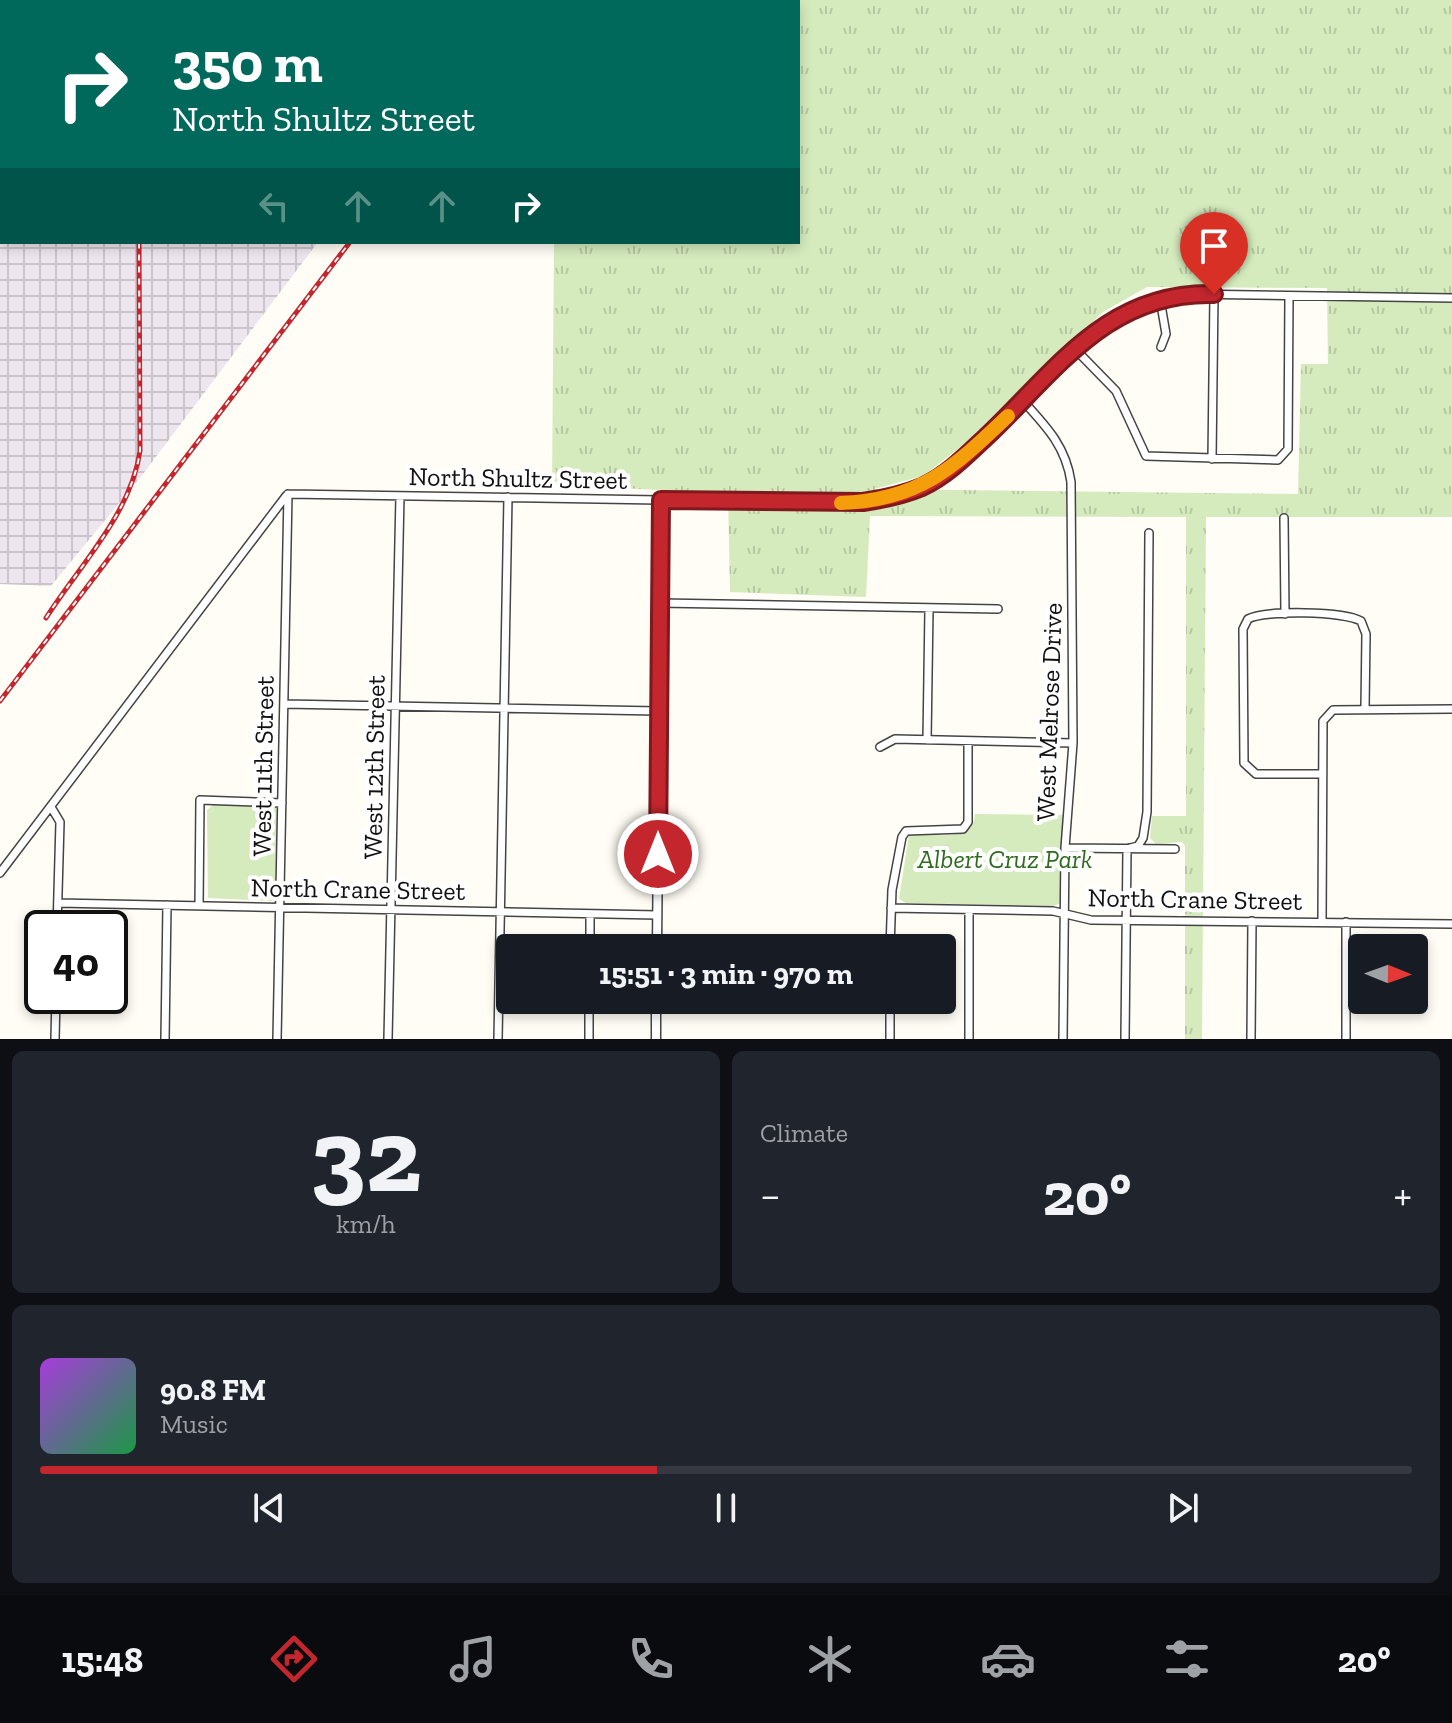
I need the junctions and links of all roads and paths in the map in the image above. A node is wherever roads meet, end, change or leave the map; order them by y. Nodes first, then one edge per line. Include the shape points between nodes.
1 (1214, 294) junction
2 (1289, 296) junction
3 (1452, 298) edge
4 (1160, 299) junction
5 (1161, 347) dead end
6 (1076, 350) junction
7 (1024, 402) junction
8 (1212, 459) junction
9 (288, 494) junction
10 (400, 496) junction
11 (508, 497) junction
12 (661, 500) junction
13 (1284, 518) dead end
14 (1149, 533) dead end
15 (660, 603) junction
16 (929, 609) junction
17 (998, 609) dead end
18 (1285, 614) junction
19 (284, 704) junction
20 (395, 706) junction
21 (505, 708) junction
22 (1365, 708) junction
23 (1452, 709) edge
24 (658, 711) junction
25 (927, 740) junction
26 (968, 741) junction
27 (1073, 743) junction
28 (880, 747) dead end
29 (1321, 774) junction
30 (282, 803) junction
31 (51, 807) junction
32 (1065, 848) junction
33 (1127, 849) junction
34 (1175, 849) dead end
35 (0, 873) edge
36 (58, 903) junction
37 (167, 905) junction
38 (199, 906) junction
39 (280, 908) junction
40 (891, 908) junction
41 (58, 910) edge
42 (392, 910) junction
43 (969, 911) junction
44 (502, 912) junction
45 (590, 914) junction
46 (657, 915) junction
47 (1064, 915) junction
48 (1127, 919) junction
49 (1252, 921) junction
50 (1322, 922) junction
51 (1346, 922) junction
52 (1452, 924) edge
53 (590, 934) edge
54 (657, 934) edge
55 (890, 934) edge
56 (56, 1014) edge
57 (589, 1014) edge
58 (656, 1014) edge
59 (890, 1014) edge
60 (55, 1039) edge
61 (165, 1039) edge
62 (277, 1039) edge
63 (388, 1039) edge
64 (498, 1039) edge
65 (589, 1039) edge
66 (656, 1039) edge
67 (890, 1039) edge
68 (969, 1039) edge
69 (1063, 1039) edge
70 (1125, 1039) edge
71 (1251, 1039) edge
72 (1346, 1039) edge

1 - 2 street, North Shultz Street
1 - 4 street, North Shultz Street
1 - 8 street
2 - 3 street, North Shultz Street
2 - 8 street via 1288,449 1282,458
4 - 5 street via 1166,334
4 - 6 street, North Shultz Street via 1113,318
6 - 7 street, North Shultz Street
6 - 8 street via 1121,398 1143,453 1152,458
7 - 12 street, North Shultz Street via 943,474 890,498 841,503
7 - 27 street, West Melrose Drive via 1052,431 1070,471
9 - 10 street, North Shultz Street
9 - 19 street, West 11th Street
9 - 31 street
10 - 11 street, North Shultz Street
10 - 20 street, West 12th Street
11 - 12 street, North Shultz Street
11 - 21 street
12 - 15 street
13 - 18 street
14 - 33 street via 1147,812 1143,838
15 - 16 street
15 - 24 street
16 - 17 street
16 - 25 street
18 - 22 street via 1361,621 1366,634
18 - 29 street via 1253,616 1243,629 1244,763 1256,774
19 - 20 street
19 - 30 street, West 11th Street
20 - 21 street
20 - 42 street, West 12th Street
21 - 24 street
21 - 44 street
22 - 23 street
22 - 29 street via 1333,710 1323,721
24 - 46 street
25 - 26 street
25 - 28 street via 895,739
26 - 27 street
26 - 40 street via 968,822 963,829 906,831
27 - 32 street, West Melrose Drive
29 - 50 street
30 - 38 street via 200,800
30 - 39 street, West 11th Street
31 - 35 street
31 - 36 street via 60,822
32 - 33 street
32 - 47 street, West Melrose Drive
33 - 34 street
33 - 48 street
36 - 37 street, North Crane Street
36 - 41 street
37 - 38 street, North Crane Street
37 - 61 street
38 - 39 street, North Crane Street
39 - 42 street, North Crane Street
39 - 62 street, West 11th Street
40 - 43 street, North Crane Street
40 - 55 street
42 - 44 street, North Crane Street
42 - 63 street, West 12th Street
43 - 47 street, North Crane Street
43 - 68 street
44 - 45 street, North Crane Street
44 - 64 street
45 - 46 street, North Crane Street
45 - 53 street
46 - 54 street
47 - 48 street, North Crane Street
47 - 69 street, West Melrose Drive
48 - 49 street, North Crane Street
48 - 70 street
49 - 50 street, North Crane Street
49 - 71 street
50 - 51 street, North Crane Street
51 - 52 street, North Crane Street
51 - 72 street
56 - 60 street
57 - 65 street
58 - 66 street
59 - 67 street

